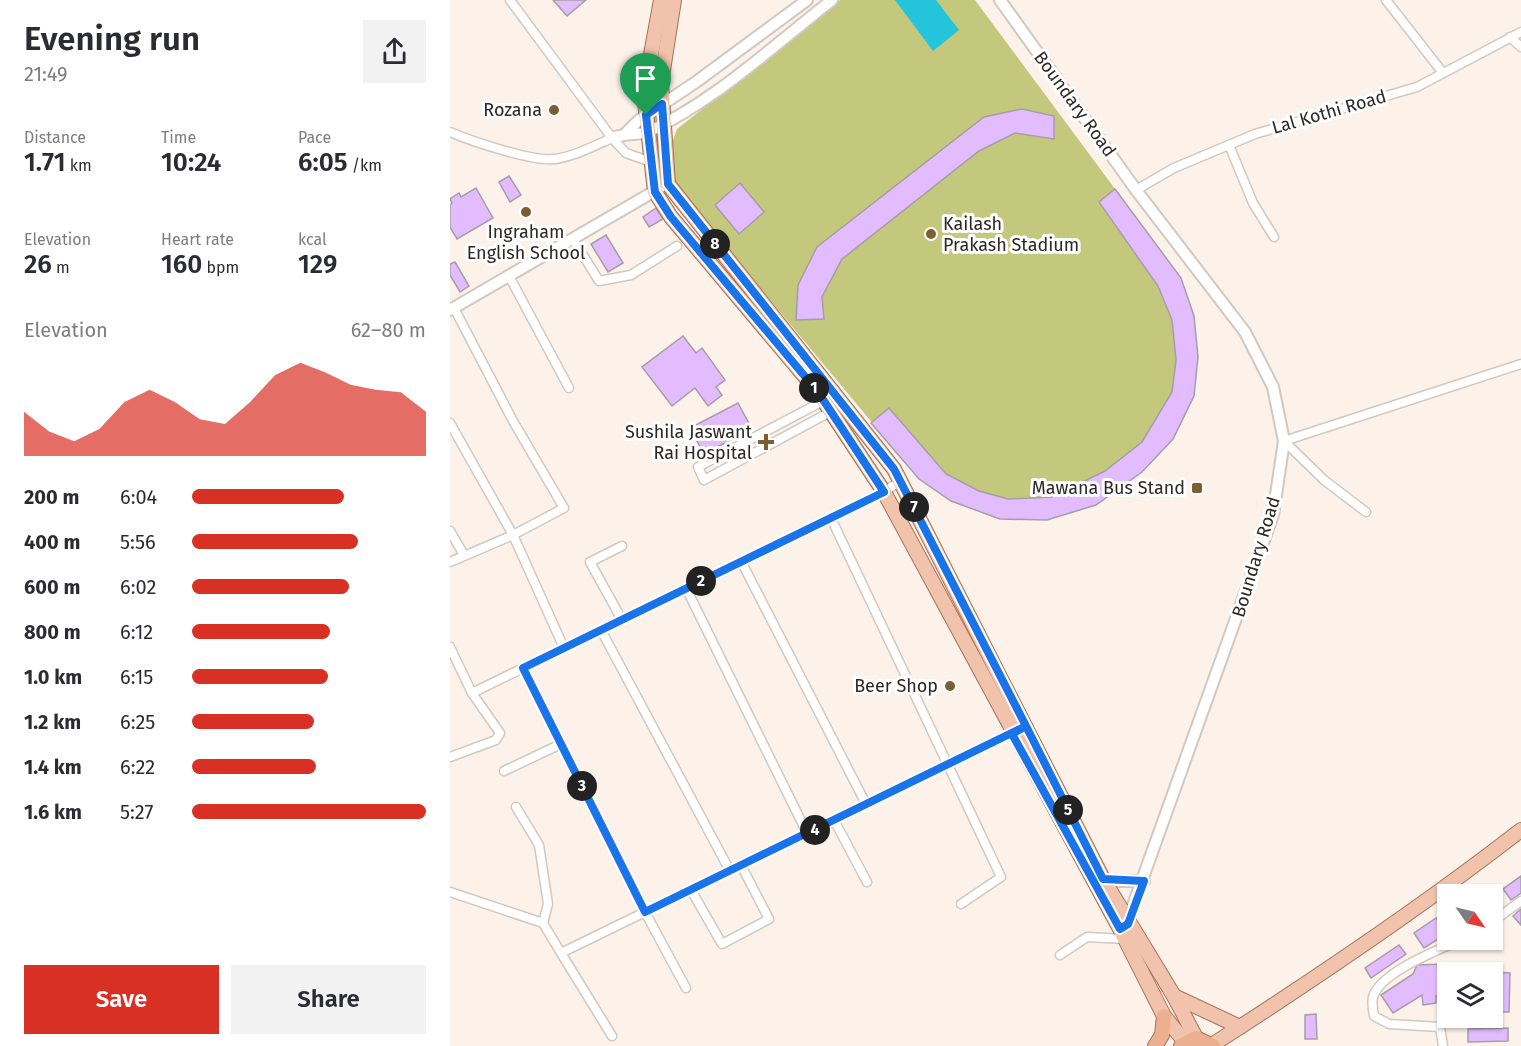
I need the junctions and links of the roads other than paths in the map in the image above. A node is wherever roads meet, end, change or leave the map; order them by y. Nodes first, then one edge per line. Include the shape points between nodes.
1 (510, 0) edge
2 (661, 0) edge
3 (674, 0) edge
4 (807, 0) edge
5 (832, 0) edge
6 (1000, 0) edge
7 (1386, 0) edge
8 (1521, 32) edge
9 (1510, 37) junction
10 (1521, 47) edge
11 (1443, 72) junction
12 (662, 104) junction
13 (646, 115) junction
14 (664, 123) junction
15 (450, 132) edge
16 (648, 132) junction
17 (626, 133) junction
18 (612, 138) junction
19 (1229, 145) junction
20 (651, 162) junction
21 (668, 184) junction
22 (1136, 190) junction
23 (655, 192) junction
24 (1274, 237) dead end
25 (573, 239) junction
26 (677, 246) dead end
27 (731, 264) junction
28 (719, 275) junction
29 (509, 276) junction
30 (452, 309) edge
31 (1521, 364) edge
32 (569, 388) dead end
33 (836, 393) junction
34 (827, 407) junction
35 (450, 423) edge
36 (1284, 441) junction
37 (900, 481) junction
38 (884, 492) junction
39 (1366, 512) dead end
40 (831, 518) junction
41 (450, 531) edge
42 (513, 535) junction
43 (622, 546) dead end
44 (464, 555) junction
45 (450, 561) edge
46 (741, 561) junction
47 (686, 588) junction
48 (622, 620) junction
49 (601, 630) junction
50 (450, 647) edge
51 (564, 648) junction
52 (523, 668) junction
53 (472, 693) junction
54 (1026, 726) junction
55 (1012, 734) junction
56 (561, 744) junction
57 (450, 757) edge
58 (947, 765) junction
59 (504, 771) dead end
60 (866, 804) junction
61 (516, 807) dead end
62 (834, 820) junction
63 (1521, 830) edge
64 (807, 833) junction
65 (741, 865) junction
66 (730, 871) junction
67 (1099, 881) junction
68 (1144, 881) junction
69 (867, 882) dead end
70 (691, 890) junction
71 (450, 892) edge
72 (1521, 901) edge
73 (961, 904) dead end
74 (645, 912) junction
75 (1503, 914) edge
76 (543, 922) junction
77 (1125, 931) junction
78 (1437, 950) edge
79 (561, 953) junction
80 (1059, 955) dead end
81 (686, 988) dead end
82 (1174, 996) junction
83 (1164, 1016) junction
84 (1240, 1027) junction
85 (612, 1036) dead end
86 (1188, 1042) edge
87 (1155, 1046) edge
88 (1212, 1046) edge
89 (1443, 1046) edge

1 - 18 street
2 - 13 main road via 644,93
3 - 12 main road via 661,83
4 - 12 street
5 - 14 street via 699,104
6 - 22 street, Boundary Road
7 - 11 street
8 - 9 street, Lal Kothi Road
9 - 10 street
9 - 11 street, Lal Kothi Road
11 - 19 street, Lal Kothi Road via 1417,87
12 - 13 street
12 - 14 main road
13 - 16 main road
13 - 17 street
14 - 16 street
14 - 21 main road
15 - 18 street via 505,150 553,159 580,153
16 - 17 street
16 - 20 main road
17 - 18 street
18 - 20 street via 626,153
19 - 22 street, Lal Kothi Road via 1174,168
19 - 24 street via 1253,203
20 - 23 main road
21 - 23 street
21 - 27 main road
22 - 36 street, Boundary Road via 1245,332 1273,387
23 - 25 street
23 - 28 main road
25 - 26 street via 599,281 631,275
25 - 29 street
27 - 28 main road
27 - 33 main road
28 - 34 main road
29 - 30 street
29 - 32 street
30 - 42 street via 564,508
31 - 36 street
33 - 34 street
33 - 37 main road
34 - 34 street via 705,480 698,467
34 - 38 main road
35 - 42 street
36 - 39 street via 1324,480
36 - 68 street, Boundary Road via 1273,515
37 - 38 street
37 - 54 main road
38 - 40 street
38 - 55 main road
40 - 46 street
40 - 58 street
41 - 44 street
42 - 44 street
42 - 51 street
43 - 48 street via 590,562
44 - 45 street
46 - 47 street
46 - 60 street
47 - 48 street
47 - 64 street
48 - 49 street
49 - 51 street
49 - 66 street
50 - 53 street
51 - 52 street
52 - 53 street
52 - 56 street
53 - 57 street via 500,733 496,740
54 - 55 street
54 - 67 main road
55 - 58 street
55 - 67 main road
56 - 59 street
56 - 74 street
58 - 60 street
58 - 73 street via 1001,878
60 - 62 street
61 - 76 street via 538,845 548,904
62 - 64 street
62 - 69 street
63 - 84 main road via 1445,889
64 - 65 street
65 - 66 street
65 - 70 street via 769,919 722,944
66 - 70 street
67 - 68 street
67 - 77 main road
68 - 77 street, Boundary Road
70 - 74 street
71 - 76 street
72 - 75 street
74 - 79 street
74 - 81 street
76 - 79 street
77 - 80 street via 1087,936
77 - 82 main road
77 - 83 main road
78 - 89 street via 1384,981 1373,997 1374,1016 1389,1024 1440,1027
79 - 85 street
82 - 84 main road
82 - 86 main road
83 - 86 main road
83 - 87 highway via 1162,1035
84 - 88 main road
86 - 88 highway

